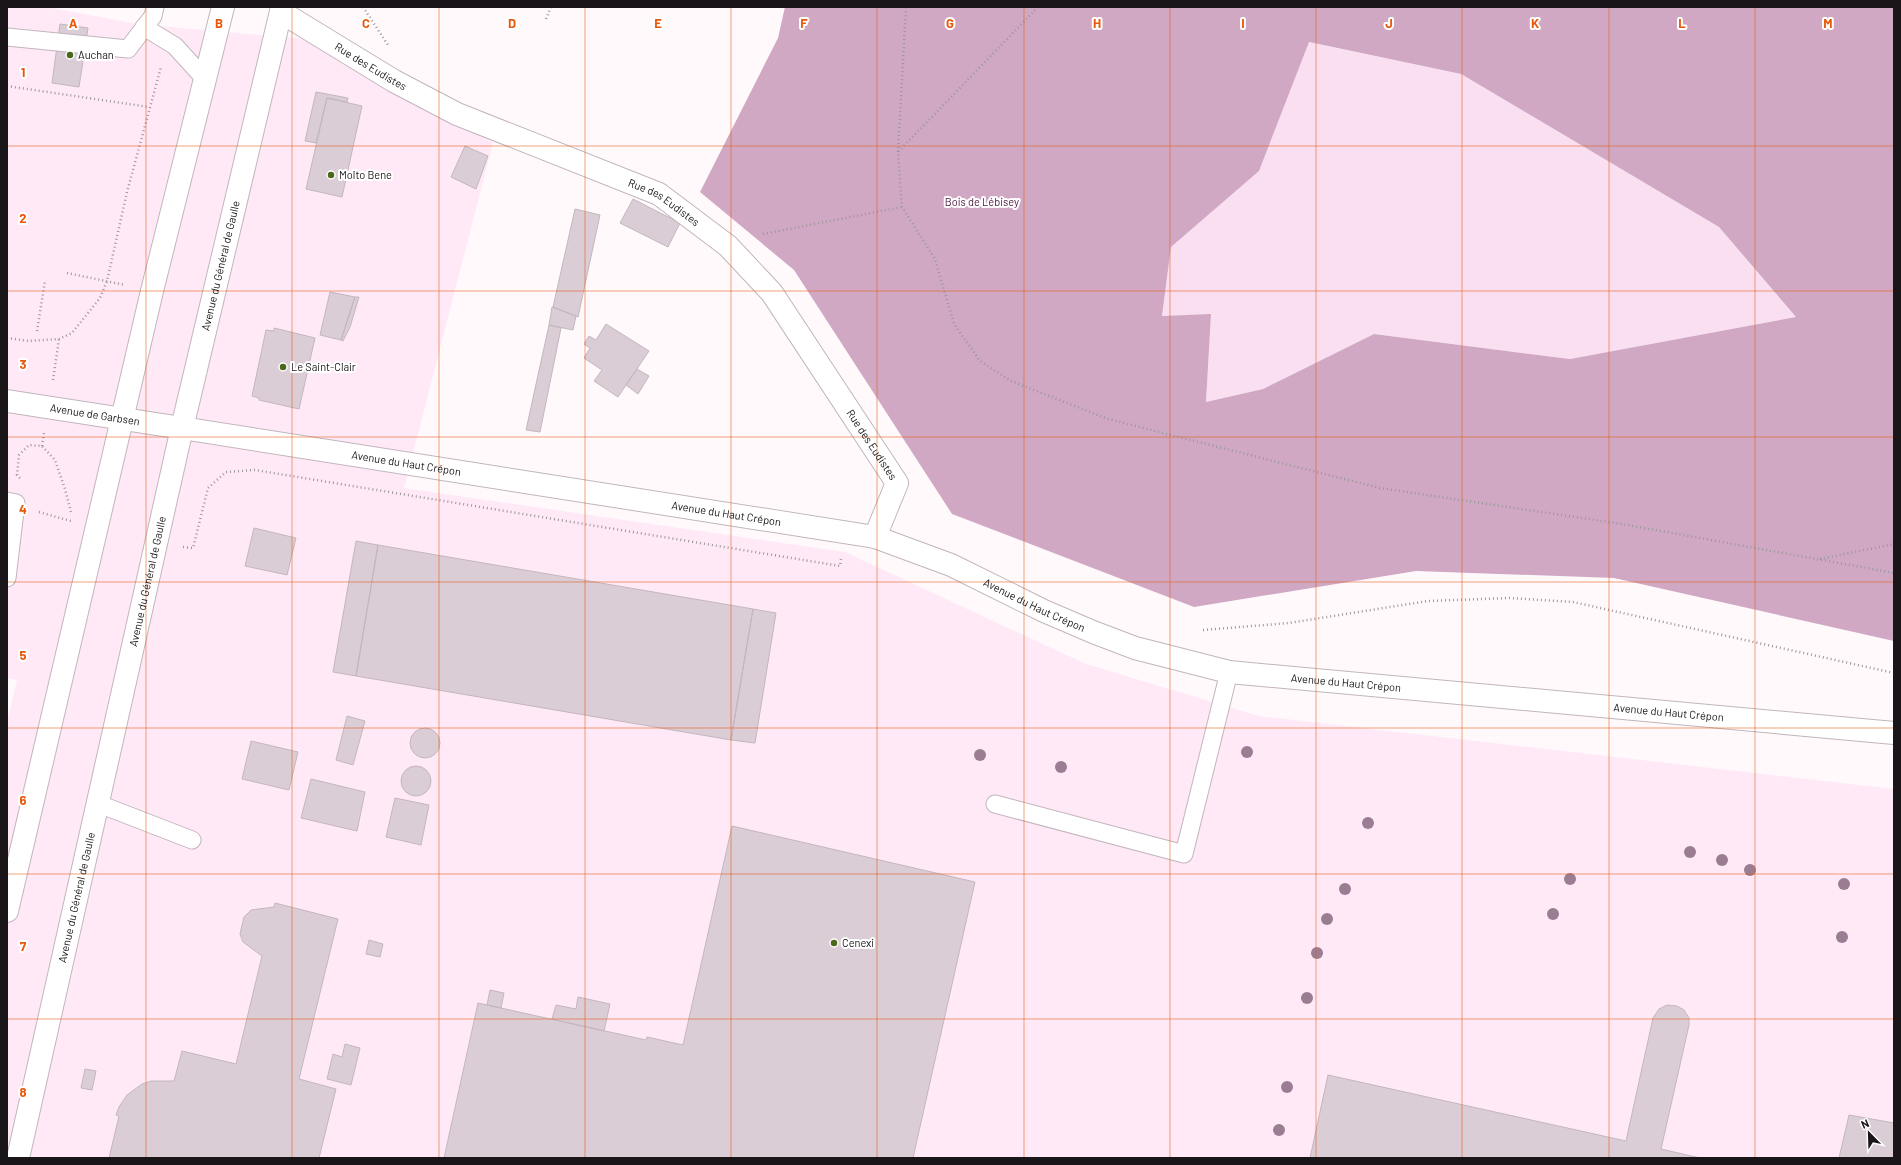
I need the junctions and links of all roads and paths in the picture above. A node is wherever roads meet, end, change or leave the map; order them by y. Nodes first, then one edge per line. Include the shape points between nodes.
1 (155, 7) edge
2 (222, 7) edge
3 (551, 7) edge
4 (906, 7) edge
5 (1038, 7) edge
6 (282, 9) edge
7 (546, 19) dead end
8 (144, 27) junction
9 (7, 37) edge
10 (162, 63) dead end
11 (204, 78) junction
12 (7, 86) edge
13 (149, 107) junction
14 (898, 152) junction
15 (902, 207) junction
16 (764, 234) dead end
17 (67, 273) dead end
18 (45, 281) dead end
19 (107, 281) junction
20 (128, 286) dead end
21 (37, 331) dead end
22 (7, 338) edge
23 (7, 401) edge
24 (123, 418) junction
25 (182, 428) junction
26 (29, 445) dead end
27 (7, 501) edge
28 (74, 522) dead end
29 (847, 533) junction
30 (875, 537) junction
31 (1894, 544) edge
32 (178, 546) dead end
33 (1819, 560) junction
34 (1894, 573) edge
35 (7, 578) edge
36 (1203, 630) dead end
37 (1229, 672) junction
38 (1894, 673) edge
39 (1894, 733) edge
40 (99, 804) junction
41 (995, 804) dead end
42 (192, 840) dead end
43 (7, 911) edge
44 (18, 1158) edge

1 - 8 lane via 153,16
2 - 11 street
3 - 7 path
4 - 14 path
5 - 14 path
6 - 25 street, Avenue du Général de Gaulle
6 - 30 street, Rue des Eudistes via 394,81 457,114 659,194 728,246 772,293 897,483
8 - 9 lane via 128,49
8 - 11 lane via 175,46
10 - 13 path
11 - 24 street
12 - 13 path
13 - 19 path
14 - 15 path
15 - 16 path
15 - 33 path via 935,259 954,324 980,361 1011,381 1108,419 1380,488 1622,524
17 - 19 path
18 - 21 path
19 - 20 path
19 - 22 path via 94,308 72,333 59,340 29,341
23 - 24 street, Avenue de Garbsen
24 - 25 street, Avenue de Garbsen
24 - 43 street
25 - 29 street, Avenue du Haut Crépon
25 - 40 street, Avenue du Général de Gaulle
26 - 28 path via 42,446 54,460 66,489
27 - 35 lane via 16,502
29 - 30 street, Avenue du Haut Crépon
29 - 32 path via 840,566 255,470 226,472 208,488 193,548
30 - 37 street, Avenue du Haut Crépon via 952,565 1044,611 1093,632 1135,648
31 - 33 path
33 - 34 path
36 - 38 path via 1288,623 1428,601 1510,598 1573,602
37 - 39 street, Avenue du Haut Crépon
37 - 41 lane via 1184,854
40 - 42 lane
40 - 44 street, Avenue du Général de Gaulle

